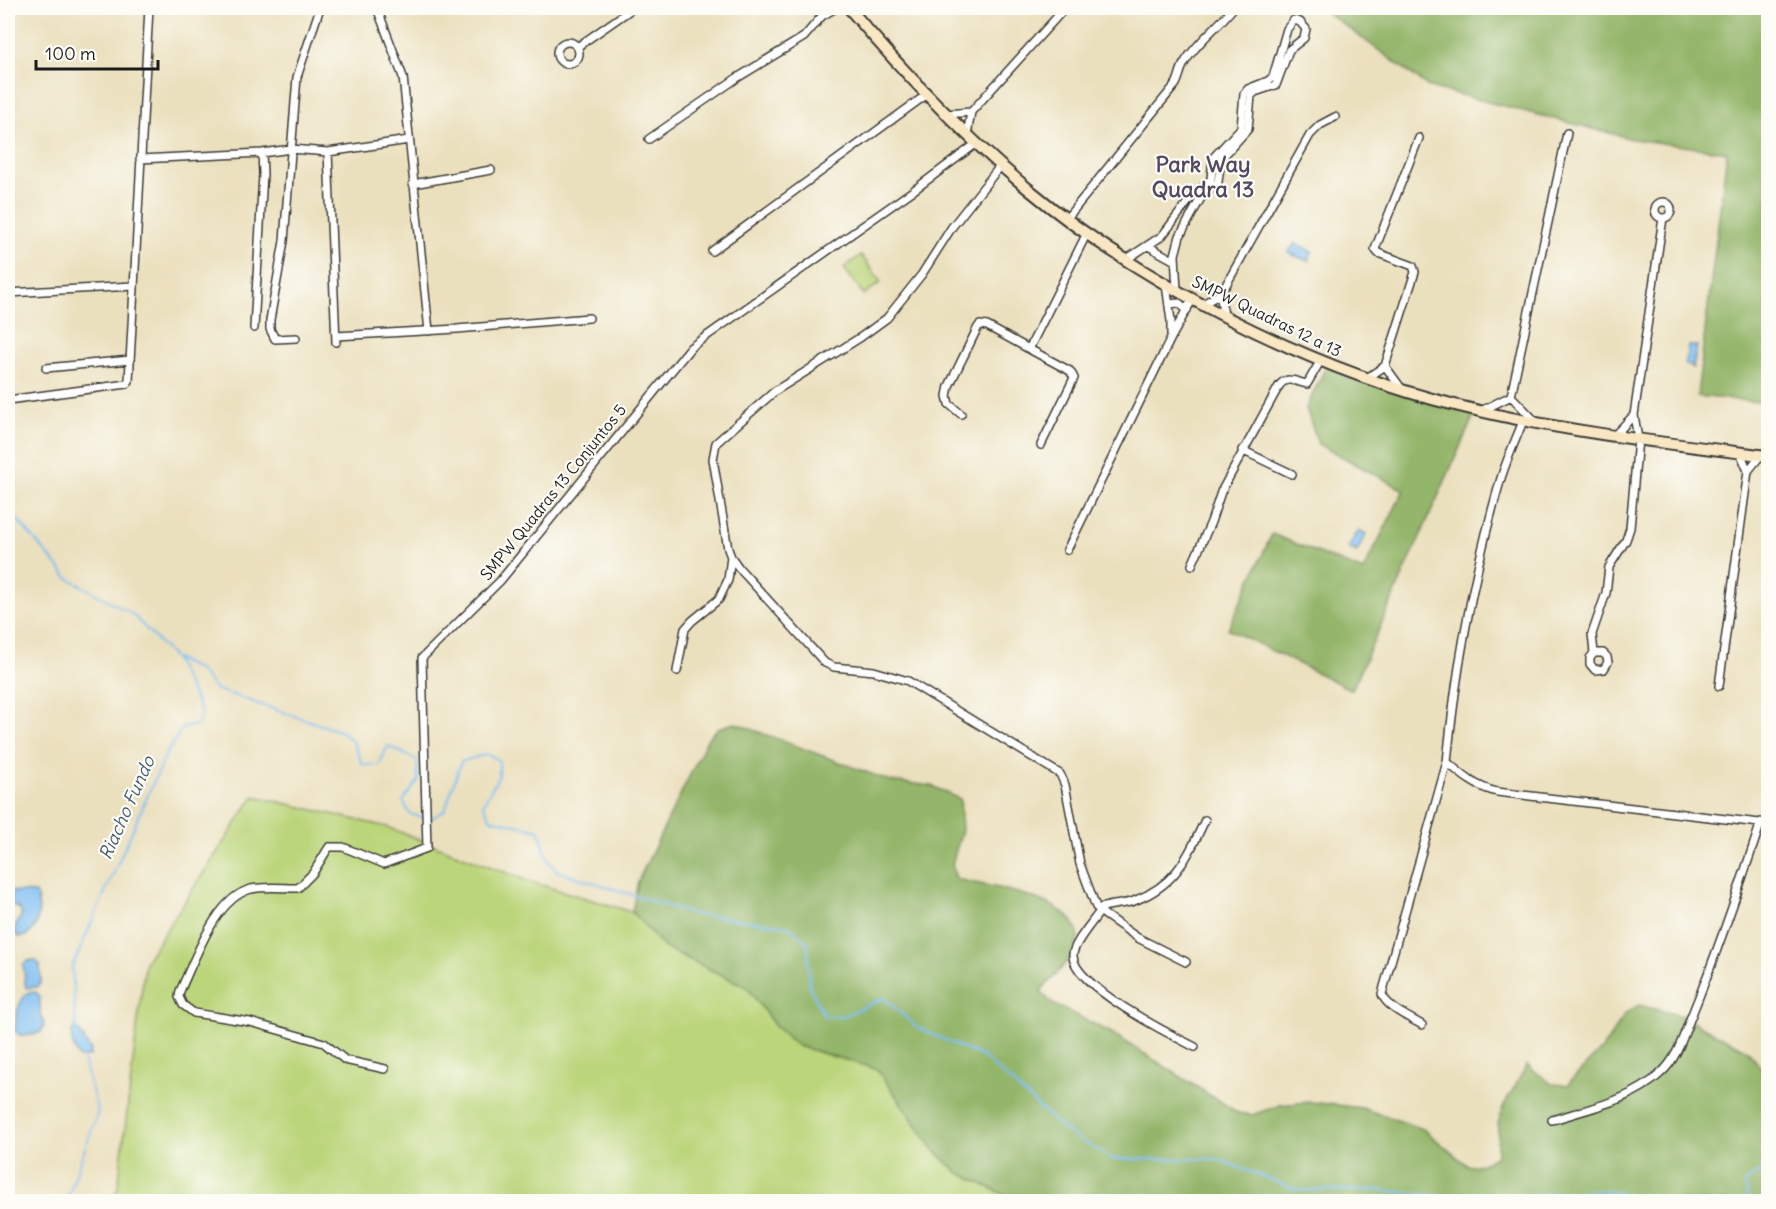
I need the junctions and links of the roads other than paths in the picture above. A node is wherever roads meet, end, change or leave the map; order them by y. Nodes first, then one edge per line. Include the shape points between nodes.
1 (148, 8) edge
2 (320, 8) edge
3 (376, 8) edge
4 (633, 8) edge
5 (825, 8) edge
6 (836, 8) edge
7 (849, 8) edge
8 (1065, 8) edge
9 (1233, 8) edge
10 (822, 16) junction
11 (577, 47) dead end
12 (926, 95) junction
13 (970, 112) junction
14 (945, 114) junction
15 (1335, 117) dead end
16 (1567, 133) dead end
17 (968, 135) junction
18 (1419, 138) dead end
19 (649, 139) dead end
20 (409, 140) junction
21 (977, 143) junction
22 (291, 149) junction
23 (328, 152) junction
24 (262, 153) junction
25 (140, 159) junction
26 (1001, 165) junction
27 (491, 170) dead end
28 (413, 184) junction
29 (1067, 218) junction
30 (1663, 218) dead end
31 (1087, 232) junction
32 (1148, 246) junction
33 (712, 251) dead end
34 (1126, 260) junction
35 (1175, 261) junction
36 (1166, 283) junction
37 (134, 286) junction
38 (1177, 290) junction
39 (8, 293) edge
40 (1220, 294) junction
41 (1198, 301) junction
42 (1169, 304) junction
43 (1186, 311) junction
44 (1170, 313) junction
45 (1224, 315) junction
46 (588, 318) dead end
47 (254, 328) dead end
48 (429, 331) junction
49 (296, 338) dead end
50 (1171, 338) junction
51 (1029, 349) junction
52 (130, 360) junction
53 (1321, 360) junction
54 (1385, 366) junction
55 (46, 368) dead end
56 (1367, 378) junction
57 (1402, 390) junction
58 (1511, 396) junction
59 (8, 400) edge
60 (1479, 411) junction
61 (961, 414) dead end
62 (1634, 415) junction
63 (1522, 421) junction
64 (1537, 423) junction
65 (1614, 436) junction
66 (1638, 439) junction
67 (1041, 445) dead end
68 (1242, 450) junction
69 (1740, 452) junction
70 (1764, 456) edge
71 (1748, 471) junction
72 (1292, 474) dead end
73 (1066, 550) dead end
74 (731, 557) junction
75 (1192, 565) dead end
76 (1594, 653) dead end
77 (677, 671) dead end
78 (1719, 686) dead end
79 (1447, 762) junction
80 (1205, 820) dead end
81 (1765, 823) edge
82 (1099, 910) junction
83 (1186, 962) dead end
84 (1422, 1024) dead end
85 (1195, 1047) dead end
86 (385, 1069) dead end
87 (1552, 1120) dead end

1 - 25 street
2 - 22 street via 297,77
3 - 20 street via 403,77
4 - 11 street
5 - 10 street
6 - 10 street
7 - 12 street, SMPW Quadras 12 a 13
8 - 13 street
9 - 29 street via 1184,62 1176,84
10 - 19 street via 804,37
12 - 14 street, SMPW Quadras 12 a 13
12 - 33 street
13 - 14 street
13 - 17 street
14 - 17 street, SMPW Quadras 12 a 13
15 - 40 street via 1310,135
16 - 58 street
17 - 21 street, SMPW Quadras 12 a 13
18 - 54 street via 1375,249 1378,254 1413,266 1415,272
20 - 23 street
20 - 28 street
21 - 26 street, SMPW Quadras 12 a 13
21 - 86 street, SMPW Quadras 13 Conjuntos 5 via 691,347 500,581 422,658 427,848 384,864 343,847 329,847 298,888 250,889 228,901 215,920 179,997 183,1005 194,1013 250,1022 324,1043 345,1060
22 - 23 street
22 - 24 street
22 - 49 street via 284,242 270,329 275,339
23 - 48 street via 336,339
24 - 25 street
24 - 47 street
25 - 37 street
26 - 29 street, SMPW Quadras 12 a 13
26 - 74 street via 887,318 775,391 716,443 713,459
27 - 28 street
28 - 48 street
29 - 31 street, SMPW Quadras 12 a 13
30 - 62 street
31 - 34 street, SMPW Quadras 12 a 13
31 - 51 street
32 - 34 street
32 - 35 street
32 - 35 street via 1167,231 1211,179 1213,158 1241,128 1244,94 1273,77 1287,28 1294,20 1300,22 1306,29 1304,38 1289,50 1278,84 1251,96 1248,129 1221,159 1218,182 1205,193 1186,224
34 - 36 street, SMPW Quadras 12 a 13
35 - 38 street
36 - 38 street, SMPW Quadras 12 a 13
36 - 42 street
37 - 39 street
37 - 52 street
38 - 41 street, SMPW Quadras 12 a 13
40 - 41 street
40 - 45 street
41 - 43 street
41 - 45 street, SMPW Quadras 12 a 13
42 - 43 street via 1179,303
42 - 44 street
43 - 44 street
43 - 50 street
44 - 50 street
45 - 53 street, SMPW Quadras 12 a 13
46 - 48 street
50 - 73 street
51 - 61 street via 980,325 947,391 949,404
51 - 67 street via 1070,371 1074,378
52 - 55 street
52 - 59 street via 127,384
53 - 56 street, SMPW Quadras 12 a 13
53 - 68 street via 1307,384 1290,379 1281,383
54 - 56 street
54 - 57 street
56 - 57 street, SMPW Quadras 12 a 13
57 - 60 street, SMPW Quadras 12 a 13
58 - 60 street
58 - 64 street
60 - 63 street, SMPW Quadras 12 a 13
62 - 65 street
62 - 66 street
63 - 64 street, SMPW Quadras 12 a 13
63 - 79 street via 1500,483 1478,566 1455,685
64 - 65 street, SMPW Quadras 12 a 13
65 - 66 street, SMPW Quadras 12 a 13
66 - 69 street, SMPW Quadras 12 a 13
66 - 76 street via 1630,528 1609,567 1606,593 1594,627
68 - 72 street
68 - 75 street
69 - 70 street, SMPW Quadras 12 a 13
69 - 71 street
70 - 71 street
71 - 78 street
74 - 77 street via 728,580 719,599 684,629
74 - 82 street via 825,663 908,681 1060,774 1080,864
79 - 81 street via 1471,782 1497,792
79 - 84 street via 1382,994 1390,1005
80 - 82 street via 1183,864 1163,886 1136,900
81 - 87 street via 1710,971 1667,1068 1635,1091
82 - 83 street via 1138,938
82 - 85 street via 1074,950 1075,963 1106,996

